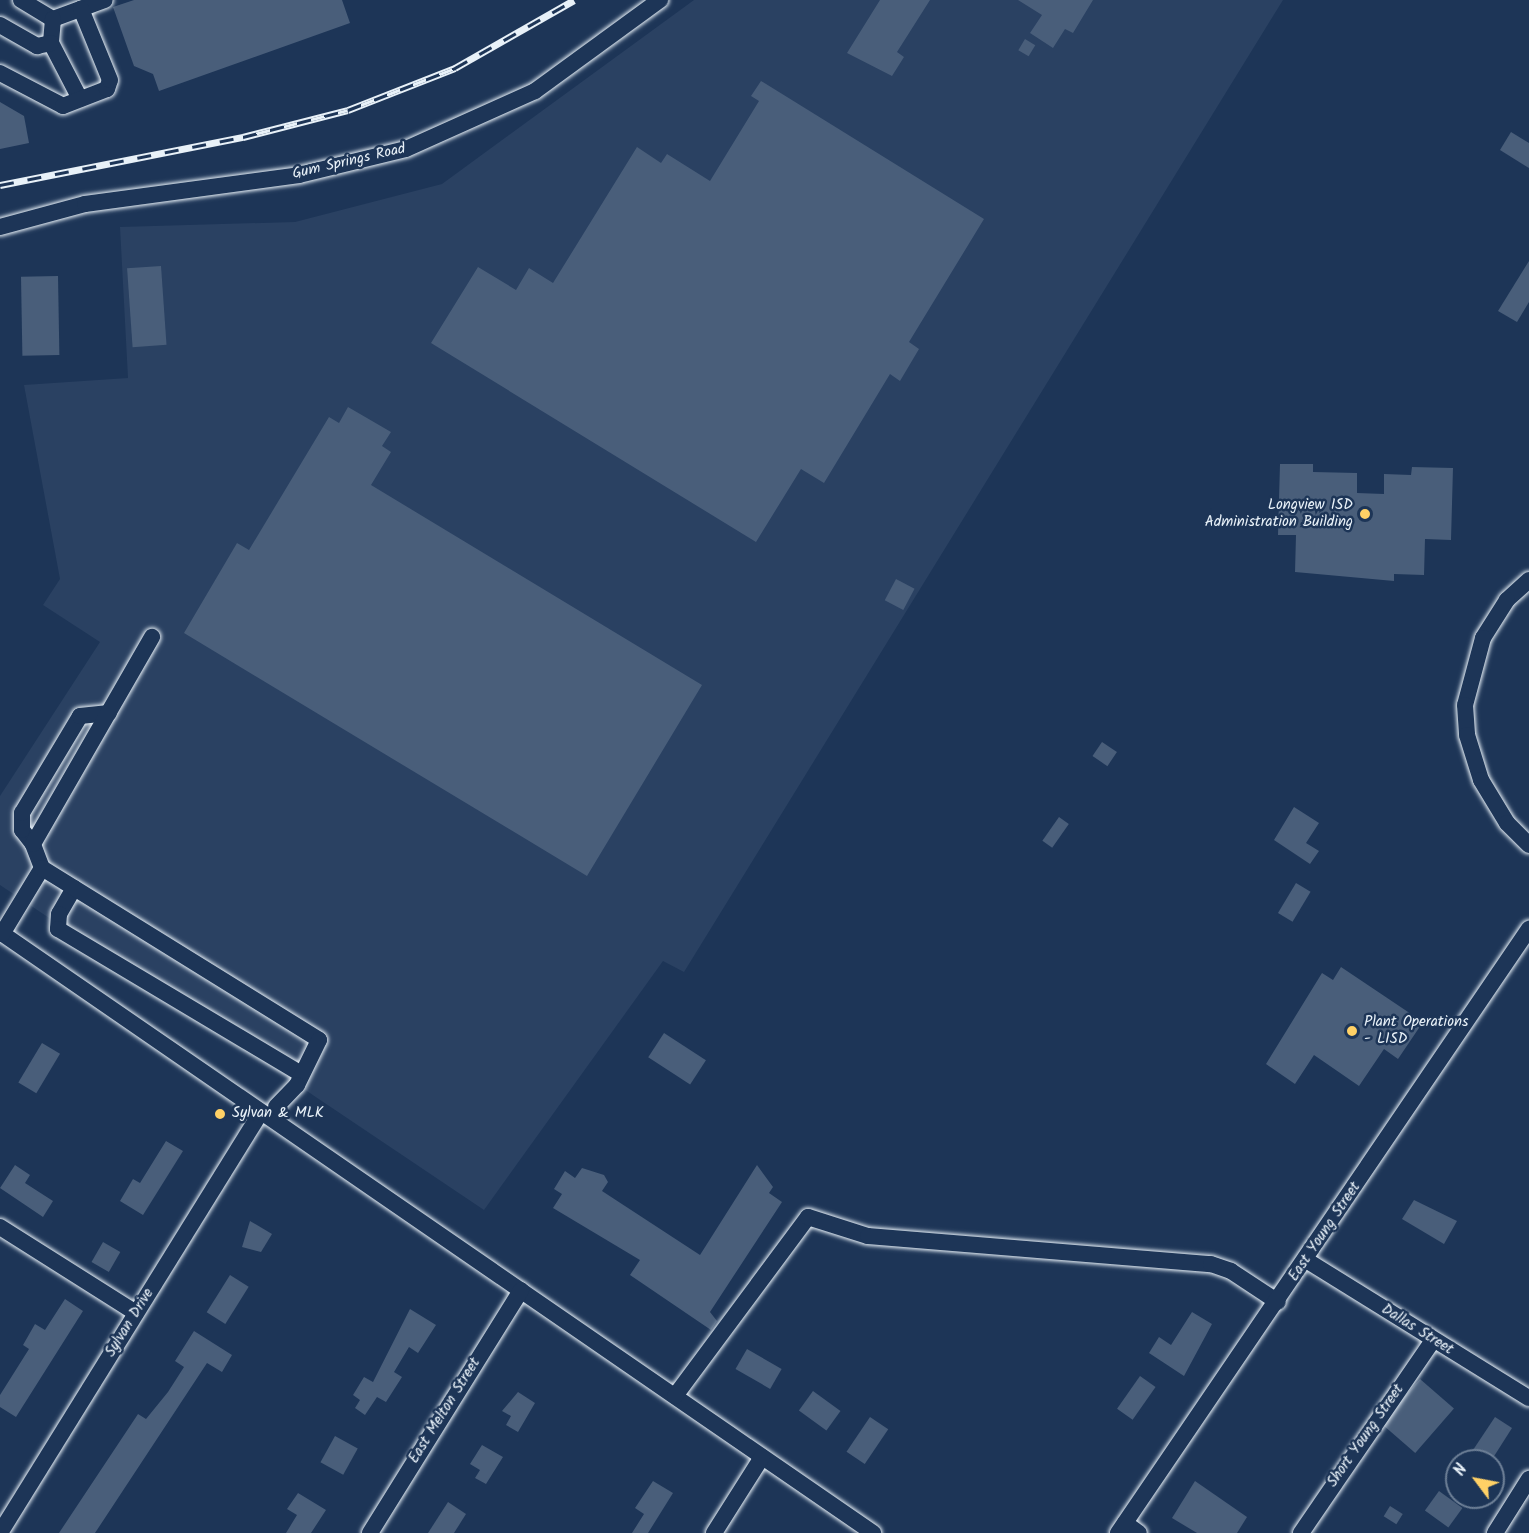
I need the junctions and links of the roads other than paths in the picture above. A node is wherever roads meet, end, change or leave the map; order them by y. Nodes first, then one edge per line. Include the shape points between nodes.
1 (21, 0) edge
2 (105, 0) edge
3 (660, 0) edge
4 (81, 9) junction
5 (53, 19) junction
6 (0, 25) edge
7 (51, 43) junction
8 (0, 73) edge
9 (80, 99) junction
10 (0, 227) edge
11 (1529, 580) edge
12 (152, 637) dead end
13 (109, 713) junction
14 (33, 844) junction
15 (1529, 845) edge
16 (42, 868) junction
17 (74, 888) junction
18 (1529, 929) edge
19 (1, 933) edge
20 (299, 1075) junction
21 (268, 1113) junction
22 (0, 1227) edge
23 (1306, 1260) junction
24 (521, 1290) junction
25 (1278, 1302) junction
26 (136, 1313) junction
27 (1433, 1340) junction
28 (675, 1396) junction
29 (1529, 1398) edge
30 (762, 1457) junction
31 (1529, 1479) edge
32 (1121, 1528) edge
33 (0, 1533) edge
34 (370, 1533) edge
35 (714, 1533) edge
36 (873, 1533) edge
37 (1139, 1533) edge
38 (1301, 1533) edge
39 (1495, 1533) edge

1 - 5 street
2 - 4 street
3 - 10 street, Gum Springs Road via 544,86 406,149 299,175 85,204
4 - 5 street
4 - 9 street via 110,80 107,89
5 - 7 street
6 - 7 street via 37,46
7 - 9 street
8 - 9 street via 63,106
11 - 15 street via 1508,600 1483,638 1465,705 1467,735 1481,780 1507,823
12 - 13 street
13 - 14 street
13 - 14 street via 80,716 22,813 22,830
14 - 16 street
16 - 17 street
16 - 19 street
17 - 20 street via 59,914 58,929
17 - 20 street, Sylvan Drive via 318,1040
18 - 23 street, East Young Street
19 - 21 street
20 - 21 street, Sylvan Drive via 289,1081
21 - 24 street
21 - 26 street, Sylvan Drive
22 - 26 street
23 - 25 street, East Young Street
23 - 27 street, Dallas Street
24 - 28 street
24 - 34 street, East Melton Street
25 - 28 street via 1231,1271 1211,1264 868,1236 808,1217
25 - 32 street, East Young Street
26 - 33 street, Sylvan Drive
27 - 29 street, Dallas Street
27 - 38 street, Short Young Street
28 - 30 street
30 - 35 street
30 - 36 street
31 - 39 street
32 - 37 street

